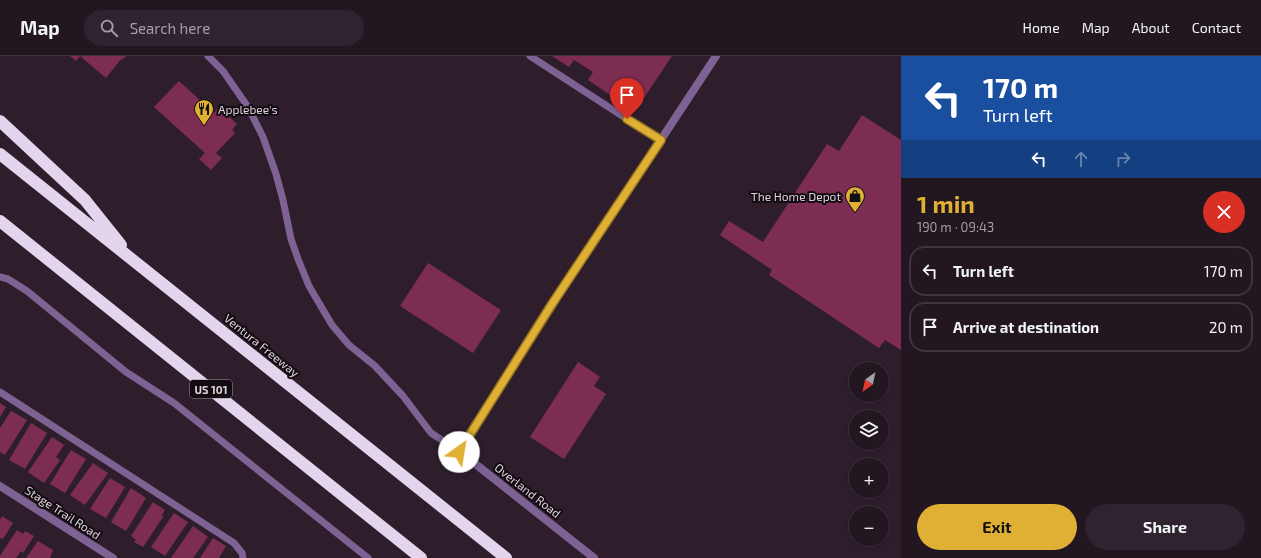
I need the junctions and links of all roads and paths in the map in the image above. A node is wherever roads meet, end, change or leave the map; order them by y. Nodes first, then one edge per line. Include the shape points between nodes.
1 (208, 56) edge
2 (530, 56) edge
3 (716, 56) edge
4 (0, 121) edge
5 (661, 140) junction
6 (0, 154) edge
7 (0, 221) edge
8 (137, 264) junction
9 (0, 277) edge
10 (0, 392) edge
11 (459, 452) junction
12 (0, 486) edge
13 (113, 558) edge
14 (243, 558) edge
15 (368, 558) edge
16 (421, 558) edge
17 (506, 558) edge
18 (594, 558) edge

1 - 11 lane via 223,71 248,107 263,137 276,174 291,239 308,286 332,325 349,345 375,366 403,396 431,433
2 - 5 lane
3 - 5 street
4 - 8 highway via 85,200
5 - 11 street via 552,304
6 - 8 highway, Ventura Freeway
7 - 16 highway, US 101
8 - 17 highway, Ventura Freeway
9 - 15 lane via 26,290 126,372 174,403
10 - 14 lane via 234,543
11 - 18 street, Overland Road
12 - 13 street, Stage Trail Road

